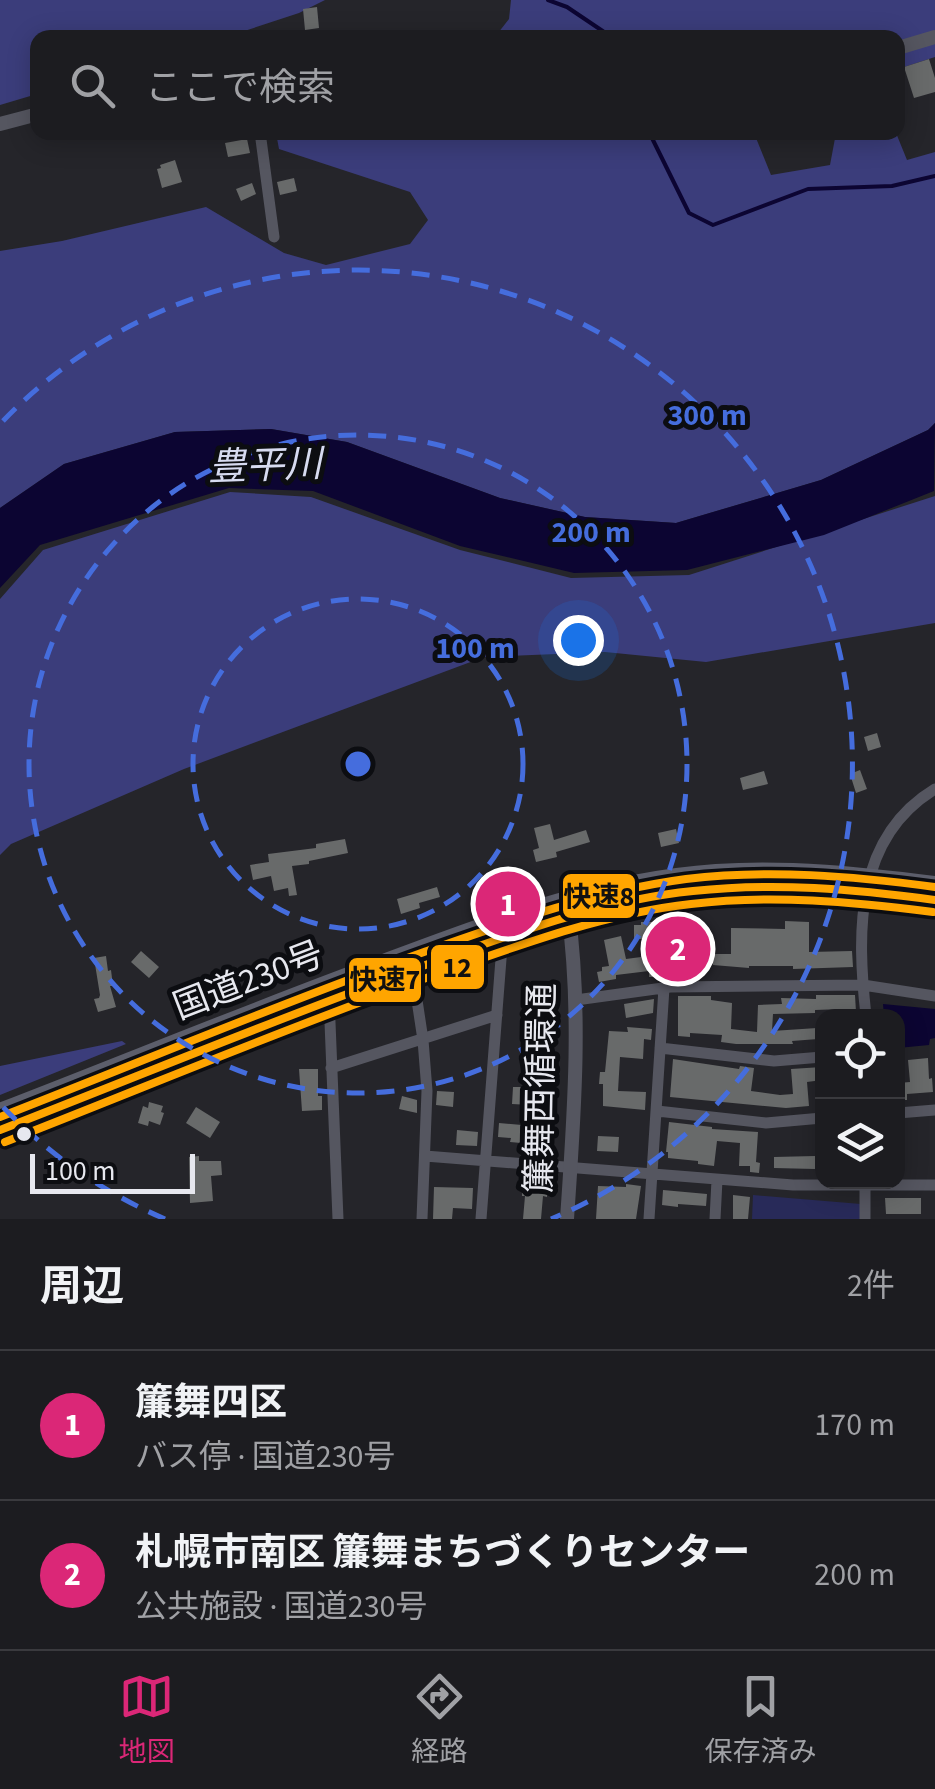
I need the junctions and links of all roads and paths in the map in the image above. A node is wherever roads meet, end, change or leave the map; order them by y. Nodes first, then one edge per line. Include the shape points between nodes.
1 (935, 37) edge
2 (905, 46) edge
3 (30, 116) edge
4 (0, 124) edge
5 (261, 140) edge
6 (274, 237) dead end
7 (935, 790) edge
8 (867, 885) junction
9 (935, 885) edge
10 (935, 900) edge
11 (568, 908) junction
12 (503, 928) junction
13 (411, 961) junction
14 (862, 984) junction
15 (664, 988) junction
16 (329, 992) junction
17 (935, 996) edge
18 (576, 1000) junction
19 (865, 1009) edge
20 (496, 1015) junction
21 (423, 1040) junction
22 (660, 1048) junction
23 (815, 1058) edge
24 (331, 1068) junction
25 (935, 1110) edge
26 (0, 1112) edge
27 (657, 1112) junction
28 (905, 1112) edge
29 (815, 1119) edge
30 (0, 1130) edge
31 (425, 1156) junction
32 (485, 1162) junction
33 (570, 1167) junction
34 (652, 1173) junction
35 (717, 1180) junction
36 (815, 1185) edge
37 (905, 1185) edge
38 (935, 1185) edge
39 (865, 1189) edge
40 (338, 1219) edge
41 (422, 1219) edge
42 (482, 1219) edge
43 (567, 1219) edge
44 (649, 1219) edge
45 (715, 1219) edge
46 (864, 1219) edge

1 - 2 street
3 - 4 street
5 - 6 street
7 - 8 street via 902,814
8 - 9 highway, 国道230号
8 - 10 highway, 国道230号
8 - 11 highway, 国道230号 via 744,887
8 - 14 street
11 - 12 highway, 国道230号
11 - 18 street, 簾舞西循環通
12 - 13 highway, 国道230号
12 - 20 street
13 - 16 highway, 国道230号
13 - 21 street
14 - 15 street
14 - 17 street
14 - 19 street
15 - 18 street
15 - 22 street
16 - 24 street
16 - 26 highway, 国道230号
16 - 30 highway, 国道230号
18 - 33 street, 簾舞西循環通
20 - 21 street
20 - 32 street
21 - 24 street
21 - 31 street
22 - 23 street via 774,1061
22 - 27 street
24 - 40 street
25 - 28 street
27 - 29 street via 766,1123
27 - 34 street
31 - 32 street
31 - 41 street
32 - 33 street
32 - 42 street
33 - 34 street
33 - 43 street, 簾舞西循環通
34 - 35 street
34 - 44 street
35 - 36 street
35 - 45 street
37 - 38 street
39 - 46 street

